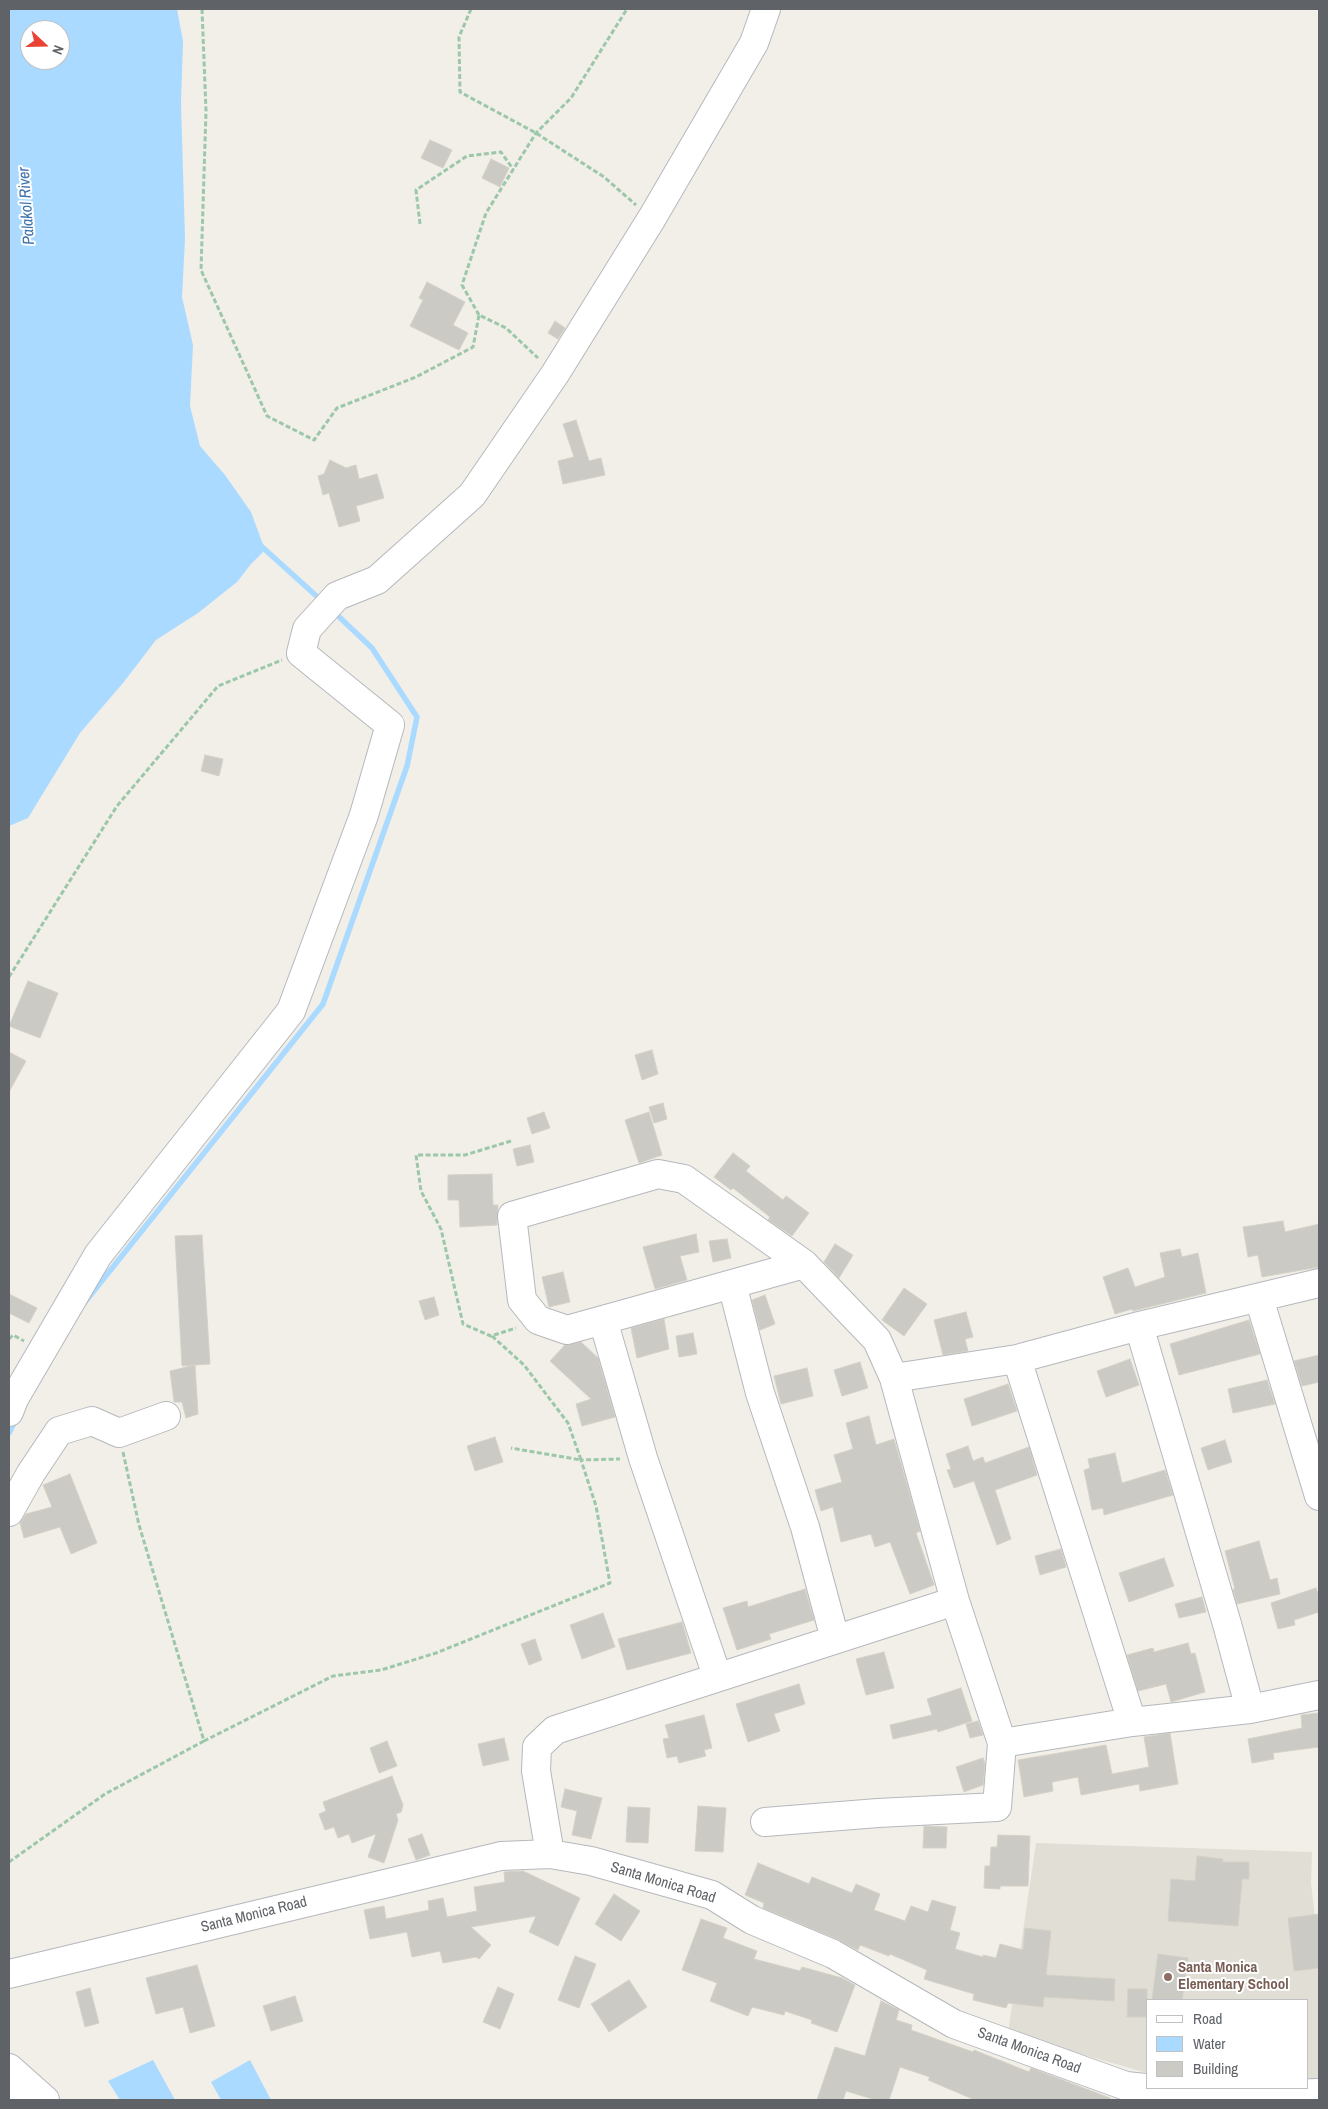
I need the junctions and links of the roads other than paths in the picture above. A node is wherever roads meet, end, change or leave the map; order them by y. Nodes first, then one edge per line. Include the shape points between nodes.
1 (766, 9) edge
2 (804, 1264) junction
3 (1319, 1283) edge
4 (732, 1284) junction
5 (1259, 1298) junction
6 (603, 1320) junction
7 (1139, 1326) junction
8 (1018, 1359) junction
9 (894, 1378) junction
10 (9, 1412) edge
11 (166, 1416) dead end
12 (1319, 1496) edge
13 (9, 1512) edge
14 (955, 1602) junction
15 (835, 1639) junction
16 (717, 1676) junction
17 (1319, 1696) edge
18 (1250, 1709) junction
19 (1132, 1722) junction
20 (1002, 1743) junction
21 (765, 1822) dead end
22 (550, 1854) junction
23 (9, 1974) edge
24 (9, 2068) edge
25 (1146, 2088) edge
26 (9, 2089) edge
27 (1154, 2089) edge
28 (1319, 2093) edge
29 (10, 2100) edge
30 (45, 2100) edge

1 - 10 street via 754,43 652,218 555,374 472,495 377,580 328,606 307,629 301,653 390,725 364,815 291,1011 98,1255
2 - 4 street
2 - 6 street via 684,1179 658,1174 512,1216 522,1300 538,1320 566,1330
2 - 9 street via 877,1340
3 - 5 street
4 - 6 street
4 - 15 street via 760,1393 805,1526
5 - 7 street
5 - 12 street
6 - 16 street via 643,1458
7 - 8 street
7 - 18 street
8 - 9 street
8 - 19 street
9 - 14 street
11 - 13 street via 119,1433 92,1421 59,1431
14 - 15 street
14 - 20 street
15 - 16 street
16 - 22 street via 555,1730 537,1747 536,1771
17 - 18 street
18 - 19 street
19 - 20 street
20 - 21 street via 998,1808
22 - 23 street, Santa Monica Road via 501,1856
22 - 25 street, Santa Monica Road via 590,1861 712,1895 752,1920 833,1954 954,2024 1126,2086
24 - 30 street
26 - 29 street
27 - 28 street, Santa Monica Road via 1220,2096

